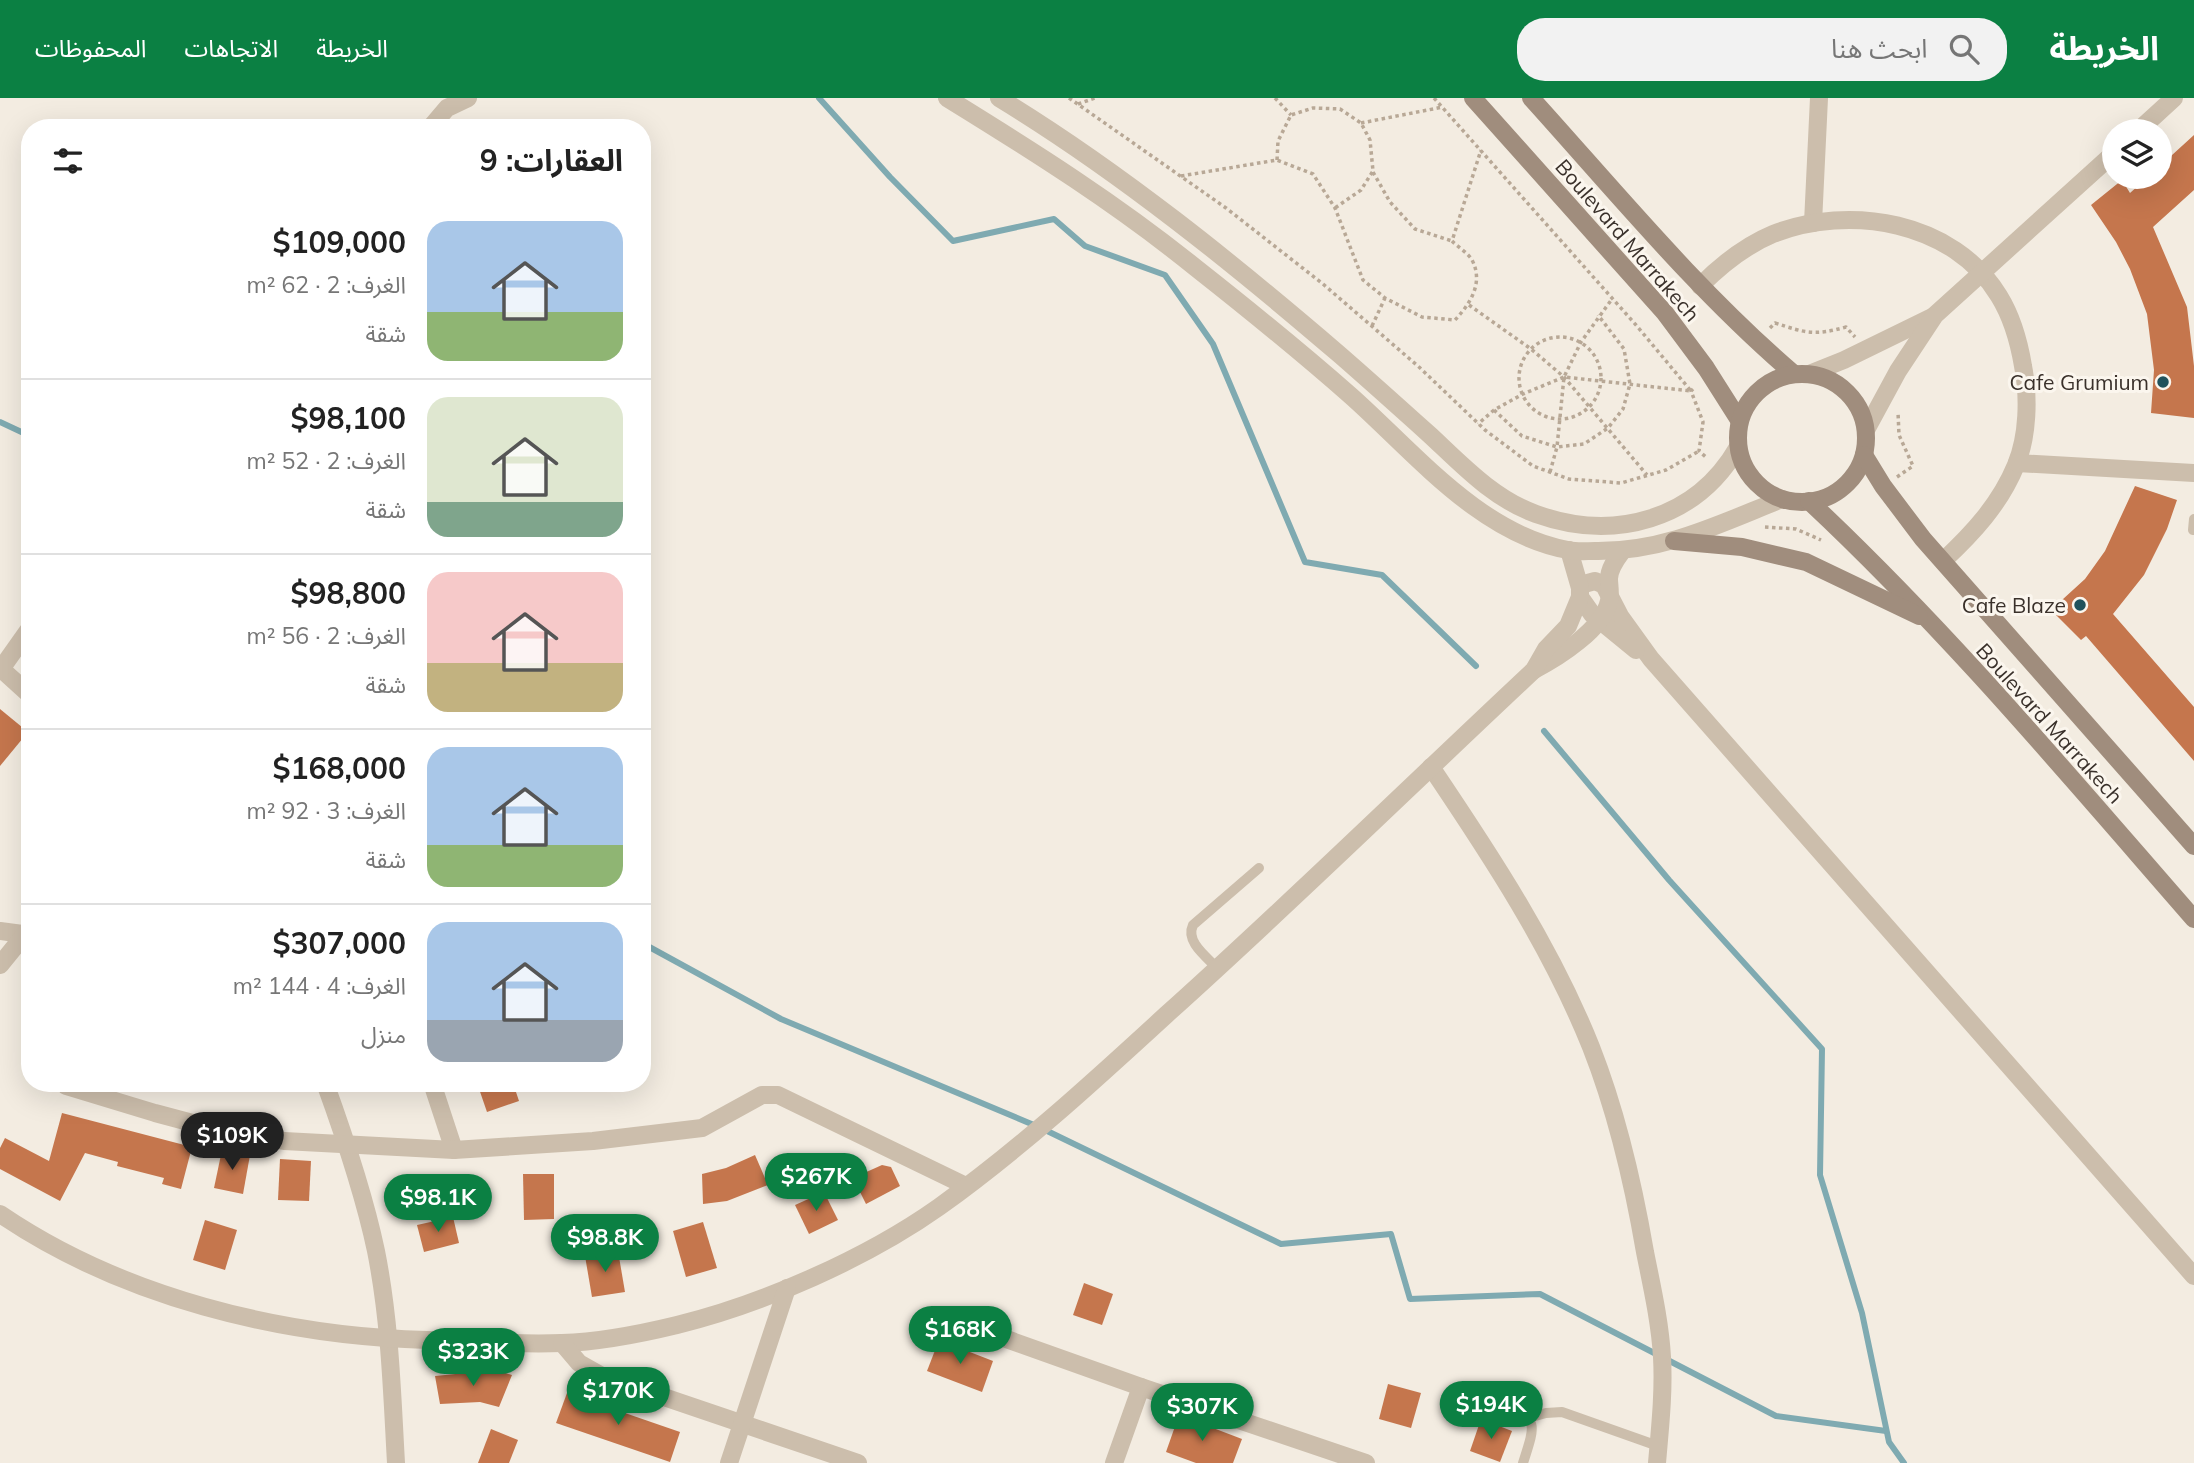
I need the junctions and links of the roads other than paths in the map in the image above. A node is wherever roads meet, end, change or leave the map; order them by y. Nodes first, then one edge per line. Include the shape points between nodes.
1 (468, 98) edge
2 (947, 98) edge
3 (999, 98) edge
4 (1473, 98) edge
5 (1531, 98) edge
6 (1819, 98) edge
7 (2174, 98) edge
8 (438, 119) edge
9 (2151, 119) edge
10 (2102, 164) edge
11 (1813, 223) junction
12 (1982, 274) junction
13 (1700, 286) junction
14 (1935, 316) junction
15 (1802, 374) junction
16 (1740, 419) junction
17 (1866, 430) junction
18 (1738, 447) junction
19 (1864, 456) junction
20 (2017, 463) junction
21 (2194, 473) edge
22 (1782, 499) junction
23 (1809, 501) junction
24 (2194, 519) edge
25 (2193, 530) edge
26 (1674, 541) junction
27 (1569, 550) junction
28 (1623, 550) junction
29 (1943, 561) junction
30 (1580, 592) junction
31 (1610, 597) junction
32 (1927, 619) junction
33 (1600, 620) junction
34 (21, 641) edge
35 (1651, 659) junction
36 (1, 669) edge
37 (1534, 670) junction
38 (21, 687) edge
39 (1431, 767) junction
40 (2194, 846) edge
41 (1259, 868) dead end
42 (2194, 919) edge
43 (0, 931) edge
44 (21, 932) edge
45 (21, 940) edge
46 (0, 965) edge
47 (1218, 969) junction
48 (85, 1092) edge
49 (328, 1092) edge
50 (435, 1092) edge
51 (348, 1145) junction
52 (454, 1150) junction
53 (966, 1186) junction
54 (0, 1214) edge
55 (2194, 1276) edge
56 (787, 1288) junction
57 (967, 1325) dead end
58 (389, 1339) junction
59 (562, 1343) junction
60 (1141, 1387) junction
61 (1491, 1403) dead end
62 (1528, 1419) junction
63 (743, 1423) junction
64 (1658, 1455) edge
65 (396, 1463) edge
66 (729, 1463) edge
67 (858, 1463) edge
68 (1114, 1463) edge
69 (1366, 1463) edge
70 (1523, 1463) edge

1 - 8 street via 447,108
2 - 27 street via 1150,231 1295,348 1479,511 1521,535
3 - 18 street via 1118,179 1230,264 1468,471 1518,506 1577,524 1637,522 1664,515 1698,495 1723,471
4 - 16 main road, Boulevard Marrakech via 1665,313
5 - 13 main road, Boulevard Marrakech
6 - 11 street
7 - 9 street
10 - 12 street
11 - 12 street via 1858,219 1903,227 1945,244
11 - 13 street via 1751,245
12 - 14 street
12 - 20 street via 2012,322 2021,350 2026,410
13 - 15 main road, Boulevard Marrakech via 1756,341
14 - 15 street via 1867,350
14 - 17 street
15 - 16 main road via 1766,384
15 - 17 main road, Boulevard Marrakech via 1826,378 1847,392
16 - 18 main road, Boulevard Marrakech
17 - 19 main road, Boulevard Marrakech
18 - 22 main road, Boulevard Marrakech via 1741,461 1757,485
19 - 23 main road, Boulevard Marrakech via 1838,492
19 - 29 main road, Boulevard Marrakech via 1910,524
20 - 21 street
20 - 29 street via 1984,518
22 - 23 main road, Boulevard Marrakech
22 - 26 street
23 - 32 main road, Boulevard Marrakech
24 - 25 lane
26 - 28 street
26 - 32 main road via 1742,547 1807,562
27 - 28 street
27 - 30 street
28 - 31 street via 1609,575
29 - 40 main road, Boulevard Marrakech
30 - 31 street via 1584,583 1599,582
30 - 33 street via 1587,608
30 - 37 street via 1568,626
31 - 33 street
31 - 35 street
32 - 42 main road, Boulevard Marrakech
33 - 35 street
33 - 37 street via 1562,654
34 - 36 street
35 - 55 street
36 - 38 street
37 - 39 street
39 - 47 street
39 - 64 street via 1546,951 1609,1098 1636,1201 1657,1315 1662,1357
41 - 47 lane via 1192,925 1191,939
43 - 44 street
45 - 46 street
47 - 53 street via 1041,1128
48 - 51 street via 232,1131 284,1141
49 - 51 street
50 - 52 street
51 - 52 street
51 - 58 street via 376,1251
52 - 53 street via 702,1128 762,1095 778,1096
53 - 56 street via 882,1242
54 - 58 street via 29,1234 129,1282 220,1312
56 - 59 street via 677,1325
56 - 63 street
57 - 60 street
58 - 59 street
58 - 65 street
59 - 63 street via 579,1363 602,1376
60 - 68 street
60 - 69 street
61 - 62 lane
62 - 64 lane via 1562,1412
62 - 70 lane via 1533,1432
63 - 66 street
63 - 67 street

